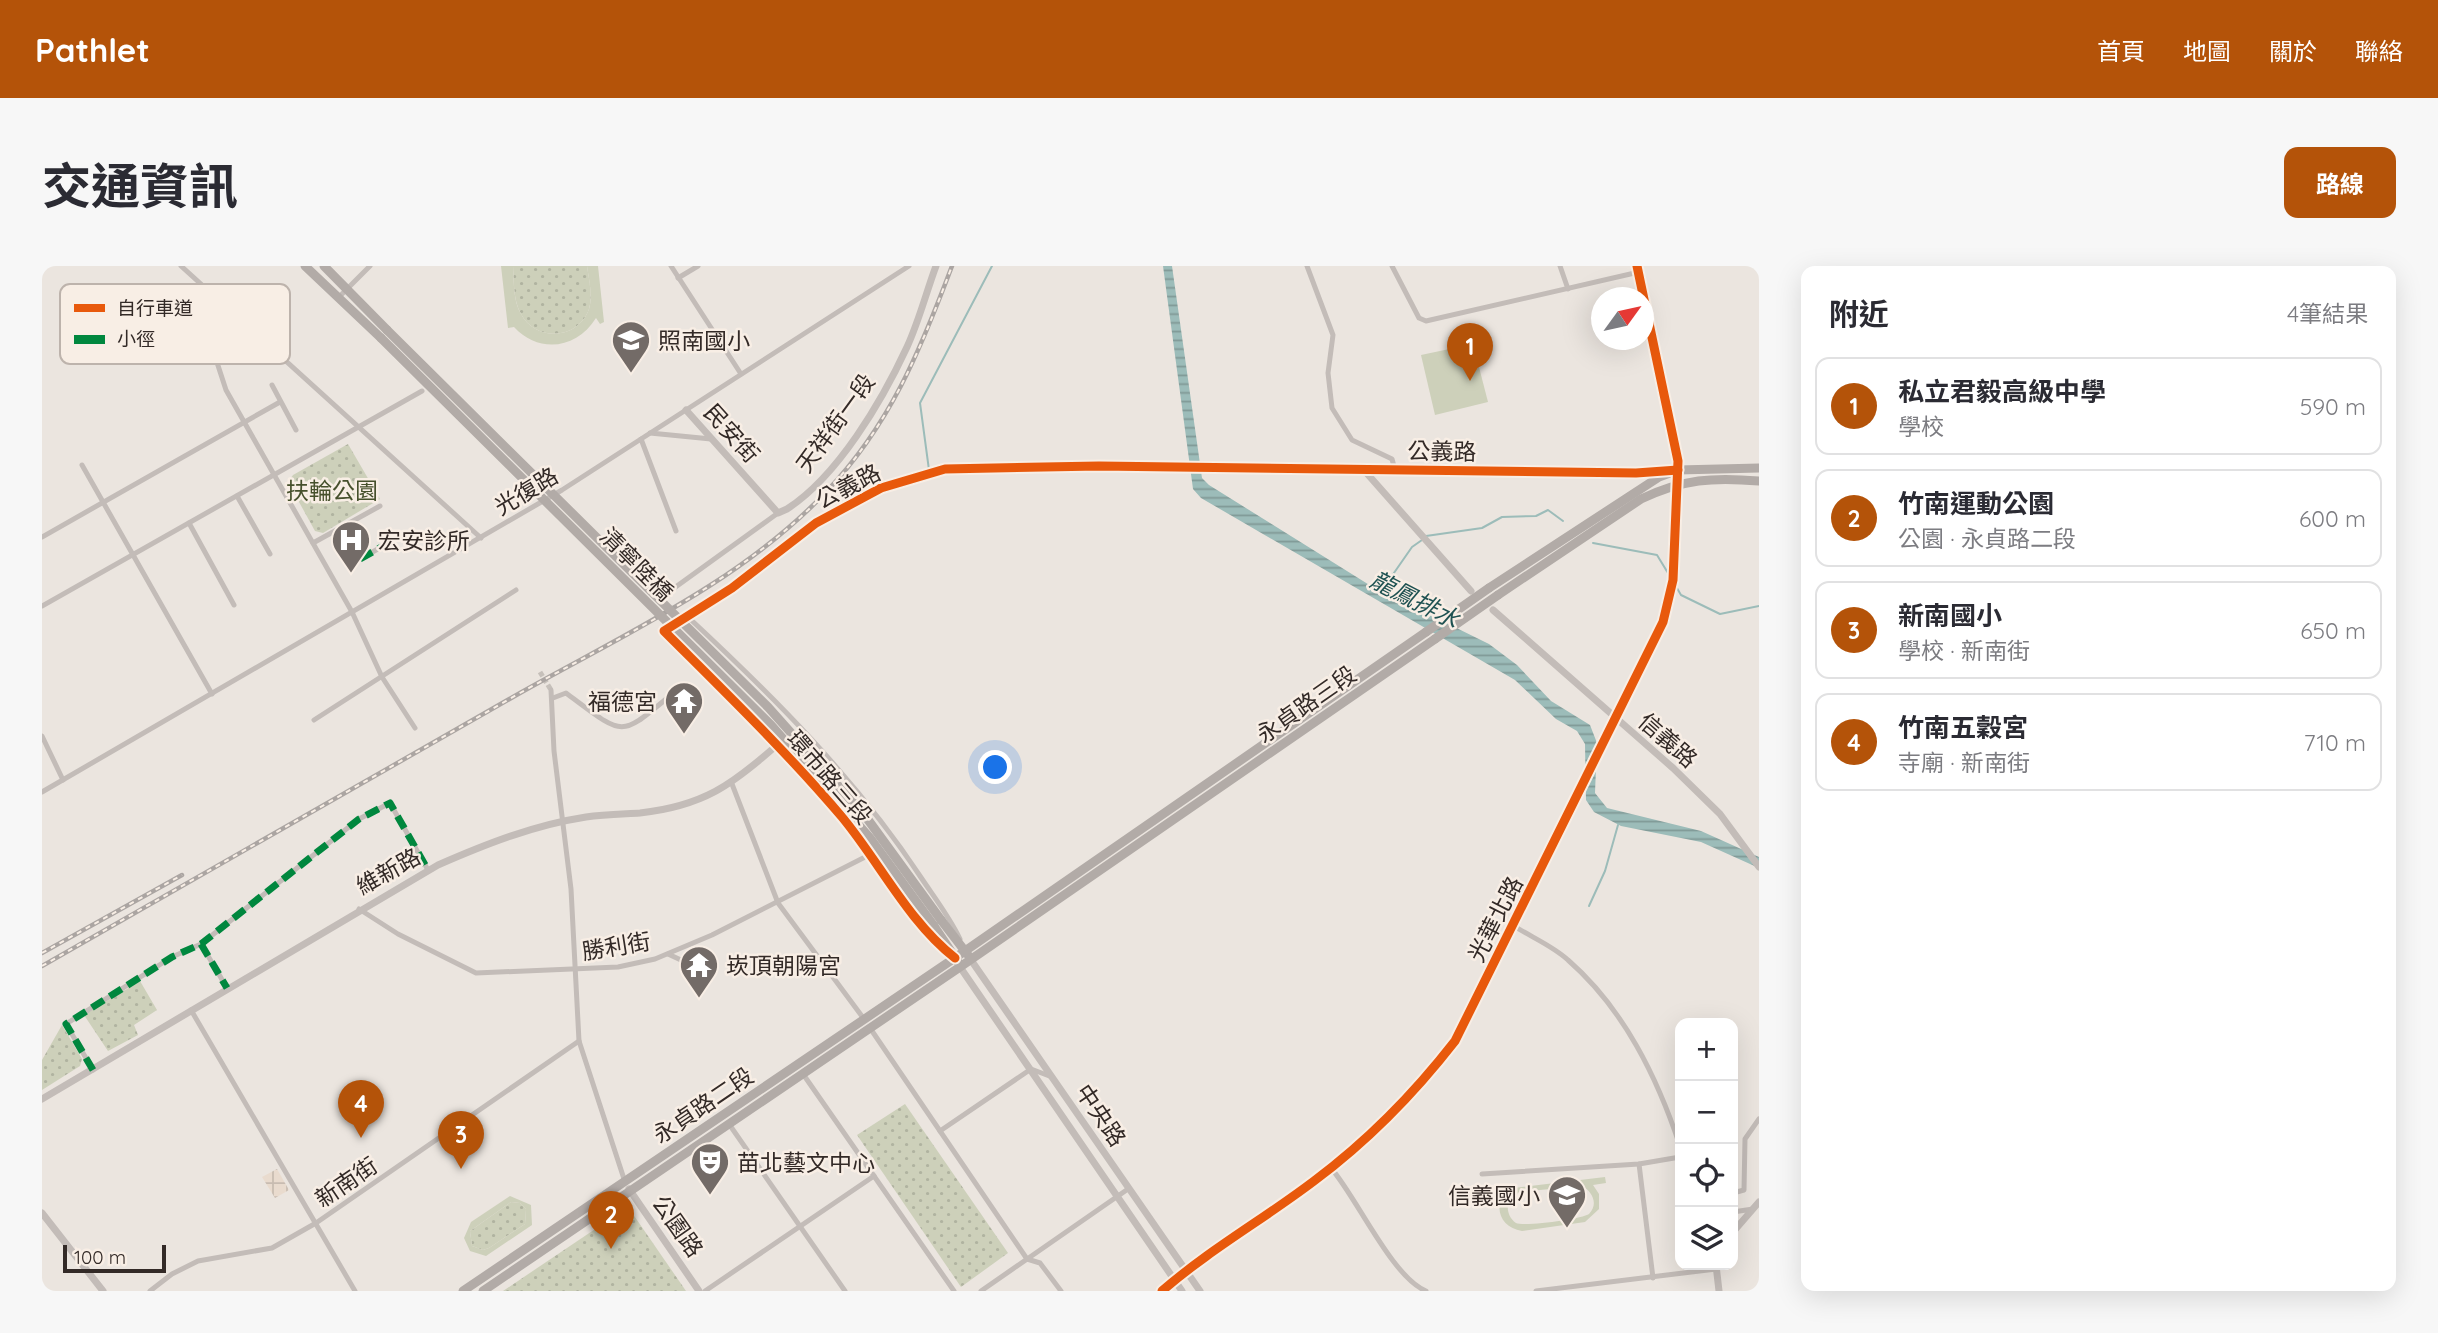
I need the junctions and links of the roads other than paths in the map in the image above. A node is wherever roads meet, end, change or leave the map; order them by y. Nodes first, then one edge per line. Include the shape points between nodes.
1 (181, 266) edge
2 (305, 266) edge
3 (324, 266) edge
4 (370, 266) edge
5 (671, 266) edge
6 (698, 266) edge
7 (909, 266) edge
8 (936, 266) edge
9 (1307, 266) edge
10 (1392, 266) edge
11 (1560, 266) edge
12 (1638, 269) edge
13 (678, 278) junction
14 (201, 284) edge
15 (347, 289) junction
16 (1568, 289) junction
17 (338, 298) junction
18 (384, 334) junction
19 (290, 363) edge
20 (218, 364) edge
21 (741, 374) junction
22 (272, 385) dead end
23 (422, 391) dead end
24 (281, 402) junction
25 (686, 410) junction
26 (244, 422) junction
27 (361, 427) junction
28 (296, 430) dead end
29 (650, 433) junction
30 (641, 439) junction
31 (711, 439) junction
32 (82, 465) dead end
33 (1759, 468) edge
34 (1363, 469) junction
35 (1395, 470) junction
36 (1678, 470) junction
37 (274, 475) junction
38 (1759, 481) edge
39 (1680, 482) junction
40 (237, 496) junction
41 (104, 502) junction
42 (380, 506) dead end
43 (778, 513) junction
44 (189, 523) junction
45 (676, 531) dead end
46 (42, 537) edge
47 (481, 538) junction
48 (391, 541) dead end
49 (313, 543) junction
50 (134, 554) junction
51 (270, 554) dead end
52 (360, 559) dead end
53 (516, 590) dead end
54 (1471, 591) dead end
55 (234, 605) dead end
56 (42, 606) edge
57 (644, 608) dead end
58 (1493, 610) dead end
59 (352, 612) junction
60 (688, 617) junction
61 (664, 631) joint
62 (382, 677) junction
63 (551, 690) tunnel mouth
64 (677, 690) dead end
65 (212, 694) junction
66 (553, 698) junction
67 (314, 720) dead end
68 (1616, 721) junction
69 (415, 728) dead end
70 (42, 736) edge
71 (777, 745) junction
72 (819, 749) junction
73 (799, 769) junction
74 (63, 780) junction
75 (732, 784) junction
76 (42, 792) edge
77 (562, 822) junction
78 (871, 854) junction
79 (1759, 867) edge
80 (428, 870) junction
81 (778, 903) junction
82 (359, 909) junction
83 (937, 923) junction
84 (1514, 926) junction
85 (201, 944) junction
86 (668, 954) junction
87 (968, 956) junction
88 (955, 958) junction
89 (696, 967) dead end
90 (961, 967) junction
91 (575, 970) junction
92 (227, 988) junction
93 (191, 1010) junction
94 (867, 1024) junction
95 (579, 1041) junction
96 (1031, 1069) junction
97 (93, 1070) junction
98 (803, 1074) junction
99 (1052, 1077) junction
100 (762, 1089) junction
101 (767, 1098) junction
102 (42, 1099) edge
103 (1759, 1119) edge
104 (729, 1123) junction
105 (940, 1131) junction
106 (1679, 1144) edge
107 (1675, 1158) edge
108 (1639, 1164) junction
109 (1331, 1168) junction
110 (1482, 1174) dead end
111 (874, 1176) junction
112 (628, 1186) junction
113 (1128, 1189) junction
114 (1738, 1192) edge
115 (1117, 1197) junction
116 (1759, 1202) edge
117 (1753, 1209) junction
118 (1738, 1211) edge
119 (42, 1213) edge
120 (316, 1223) junction
121 (801, 1226) junction
122 (1738, 1227) edge
123 (1027, 1259) junction
124 (1185, 1270) junction
125 (1699, 1270) edge
126 (1716, 1270) edge
127 (1653, 1278) junction
128 (1174, 1280) junction
129 (1601, 1284) junction
130 (103, 1291) edge
131 (150, 1291) edge
132 (355, 1291) edge
133 (463, 1291) edge
134 (483, 1291) edge
135 (699, 1291) edge
136 (705, 1291) edge
137 (845, 1291) edge
138 (954, 1291) edge
139 (981, 1291) edge
140 (1061, 1291) edge
141 (1162, 1291) edge
142 (1182, 1291) edge
143 (1200, 1291) edge
144 (1426, 1291) edge
145 (1536, 1291) edge
146 (1602, 1291) edge
147 (1719, 1291) edge

1 - 14 street
2 - 17 main road
3 - 15 main road
4 - 15 street
5 - 13 street
6 - 13 street
7 - 21 street, 光復路
8 - 43 street, 天祥街一段 via 908,345 863,424 831,469 798,502
9 - 35 street via 1333,335 1328,373 1332,408 1352,440 1392,459
10 - 16 street via 1419,318 1426,321
11 - 16 street
12 - 16 street
12 - 36 street, 光華北路
13 - 21 street
15 - 17 street
15 - 18 main road
17 - 18 main road
18 - 83 main road, 清寧陸橋, bridge via 771,725
19 - 27 street
20 - 26 street
21 - 25 street, 光復路
22 - 24 street
23 - 27 street
24 - 26 street
24 - 28 street
25 - 29 street, 光復路
25 - 31 street, 民安街
26 - 37 street
26 - 41 street
27 - 37 street
27 - 47 street
29 - 30 street, 光復路
29 - 31 street
30 - 45 street
30 - 47 street, 光復路
31 - 43 street, 民安街
32 - 41 street
33 - 36 main road, 公義路
34 - 35 street, 公義路
34 - 54 street
34 - 60 street, 公義路 via 989,466 923,473 881,488 793,538
35 - 36 street, 公義路
36 - 39 street, 光華北路
36 - 87 main road, 永貞路三段, bridge via 1638,488 1489,588
37 - 40 street
37 - 49 street
38 - 39 main road
39 - 68 street, 光華北路 via 1673,580 1663,622
39 - 87 main road, 永貞路三段, bridge via 1641,499
40 - 44 street
40 - 51 street
41 - 46 street
41 - 50 street
42 - 49 street
43 - 57 street, 天祥街一段
44 - 50 street
44 - 55 street
47 - 59 street, 光復路
48 - 52 street
49 - 59 street
50 - 56 street
50 - 65 street
53 - 62 street
58 - 68 street, 信義路
59 - 62 street
59 - 65 street, 光復路
60 - 61 street, 公義路
60 - 72 street, 環市路三段
61 - 71 street, 環市路三段
62 - 67 street
62 - 69 street
63 - 66 street
64 - 66 street via 634,725 622,729 610,726 566,693
65 - 74 street, 光復路
66 - 77 street
68 - 79 street, 信義路 via 1720,814
68 - 84 street, 光華北路
70 - 74 street
71 - 73 street, 環市路三段
71 - 75 street, 維新路
72 - 73 street
72 - 87 street, 環市路三段 via 908,857 950,918
73 - 78 street, 環市路三段
74 - 76 street, 光復路
75 - 77 street, 維新路 via 673,807
75 - 81 street
77 - 80 street, 維新路 via 495,840
77 - 91 street
78 - 81 street, 勝利街
78 - 88 street, 環市路三段 via 931,939
80 - 82 street, 維新路
80 - 85 street via 390,803 359,819
81 - 86 street, 勝利街
81 - 94 street
82 - 91 street, 勝利街 via 476,973
82 - 92 street, 維新路
83 - 87 main road
83 - 88 main road
84 - 106 street via 1566,958 1602,993 1635,1042
84 - 109 street, 光華北路 via 1455,1041 1388,1120
85 - 92 street
85 - 97 street via 172,957 66,1024
86 - 89 street
86 - 91 street, 勝利街 via 618,967
87 - 88 main road, 永貞路二段
87 - 90 main road, 永貞路三段
87 - 99 street, 中央路
88 - 90 main road
88 - 94 main road, 永貞路二段
90 - 94 main road, 永貞路二段
90 - 96 street, 中央路
91 - 95 street
92 - 93 street, 維新路
93 - 97 street, 維新路
93 - 120 street
94 - 98 main road, 永貞路二段
94 - 100 main road, 永貞路二段
94 - 105 street
95 - 112 street
95 - 120 street, 新南街
96 - 99 street
96 - 105 street
96 - 115 street, 中央路
97 - 102 street, 維新路
98 - 101 main road, 永貞路二段
98 - 111 street
99 - 113 street, 中央路
100 - 101 main road
100 - 112 main road, 永貞路二段
101 - 104 main road, 永貞路二段
103 - 114 street via 1745,1139 1744,1190
104 - 112 main road, 永貞路二段
104 - 121 street
105 - 123 street
107 - 108 street
108 - 110 street
108 - 127 street
109 - 124 street, 光華北路
109 - 144 street via 1389,1254 1409,1279
111 - 121 street
111 - 138 street
112 - 133 main road, 永貞路二段
112 - 134 main road, 永貞路二段
112 - 135 street, 公園路
113 - 115 street
113 - 124 street, 中央路
115 - 123 street
115 - 128 street, 中央路
116 - 117 street
117 - 118 street
117 - 122 street
119 - 130 street
120 - 131 street, 新南街 via 272,1248 198,1261
120 - 132 street
121 - 136 street
121 - 137 street
123 - 139 street
123 - 140 street via 1040,1263
124 - 128 street, 光華北路
124 - 143 street, 中央路
125 - 127 street
126 - 147 street
127 - 129 street
128 - 141 street, 光華北路
128 - 142 street, 中央路
129 - 145 street
129 - 146 street

